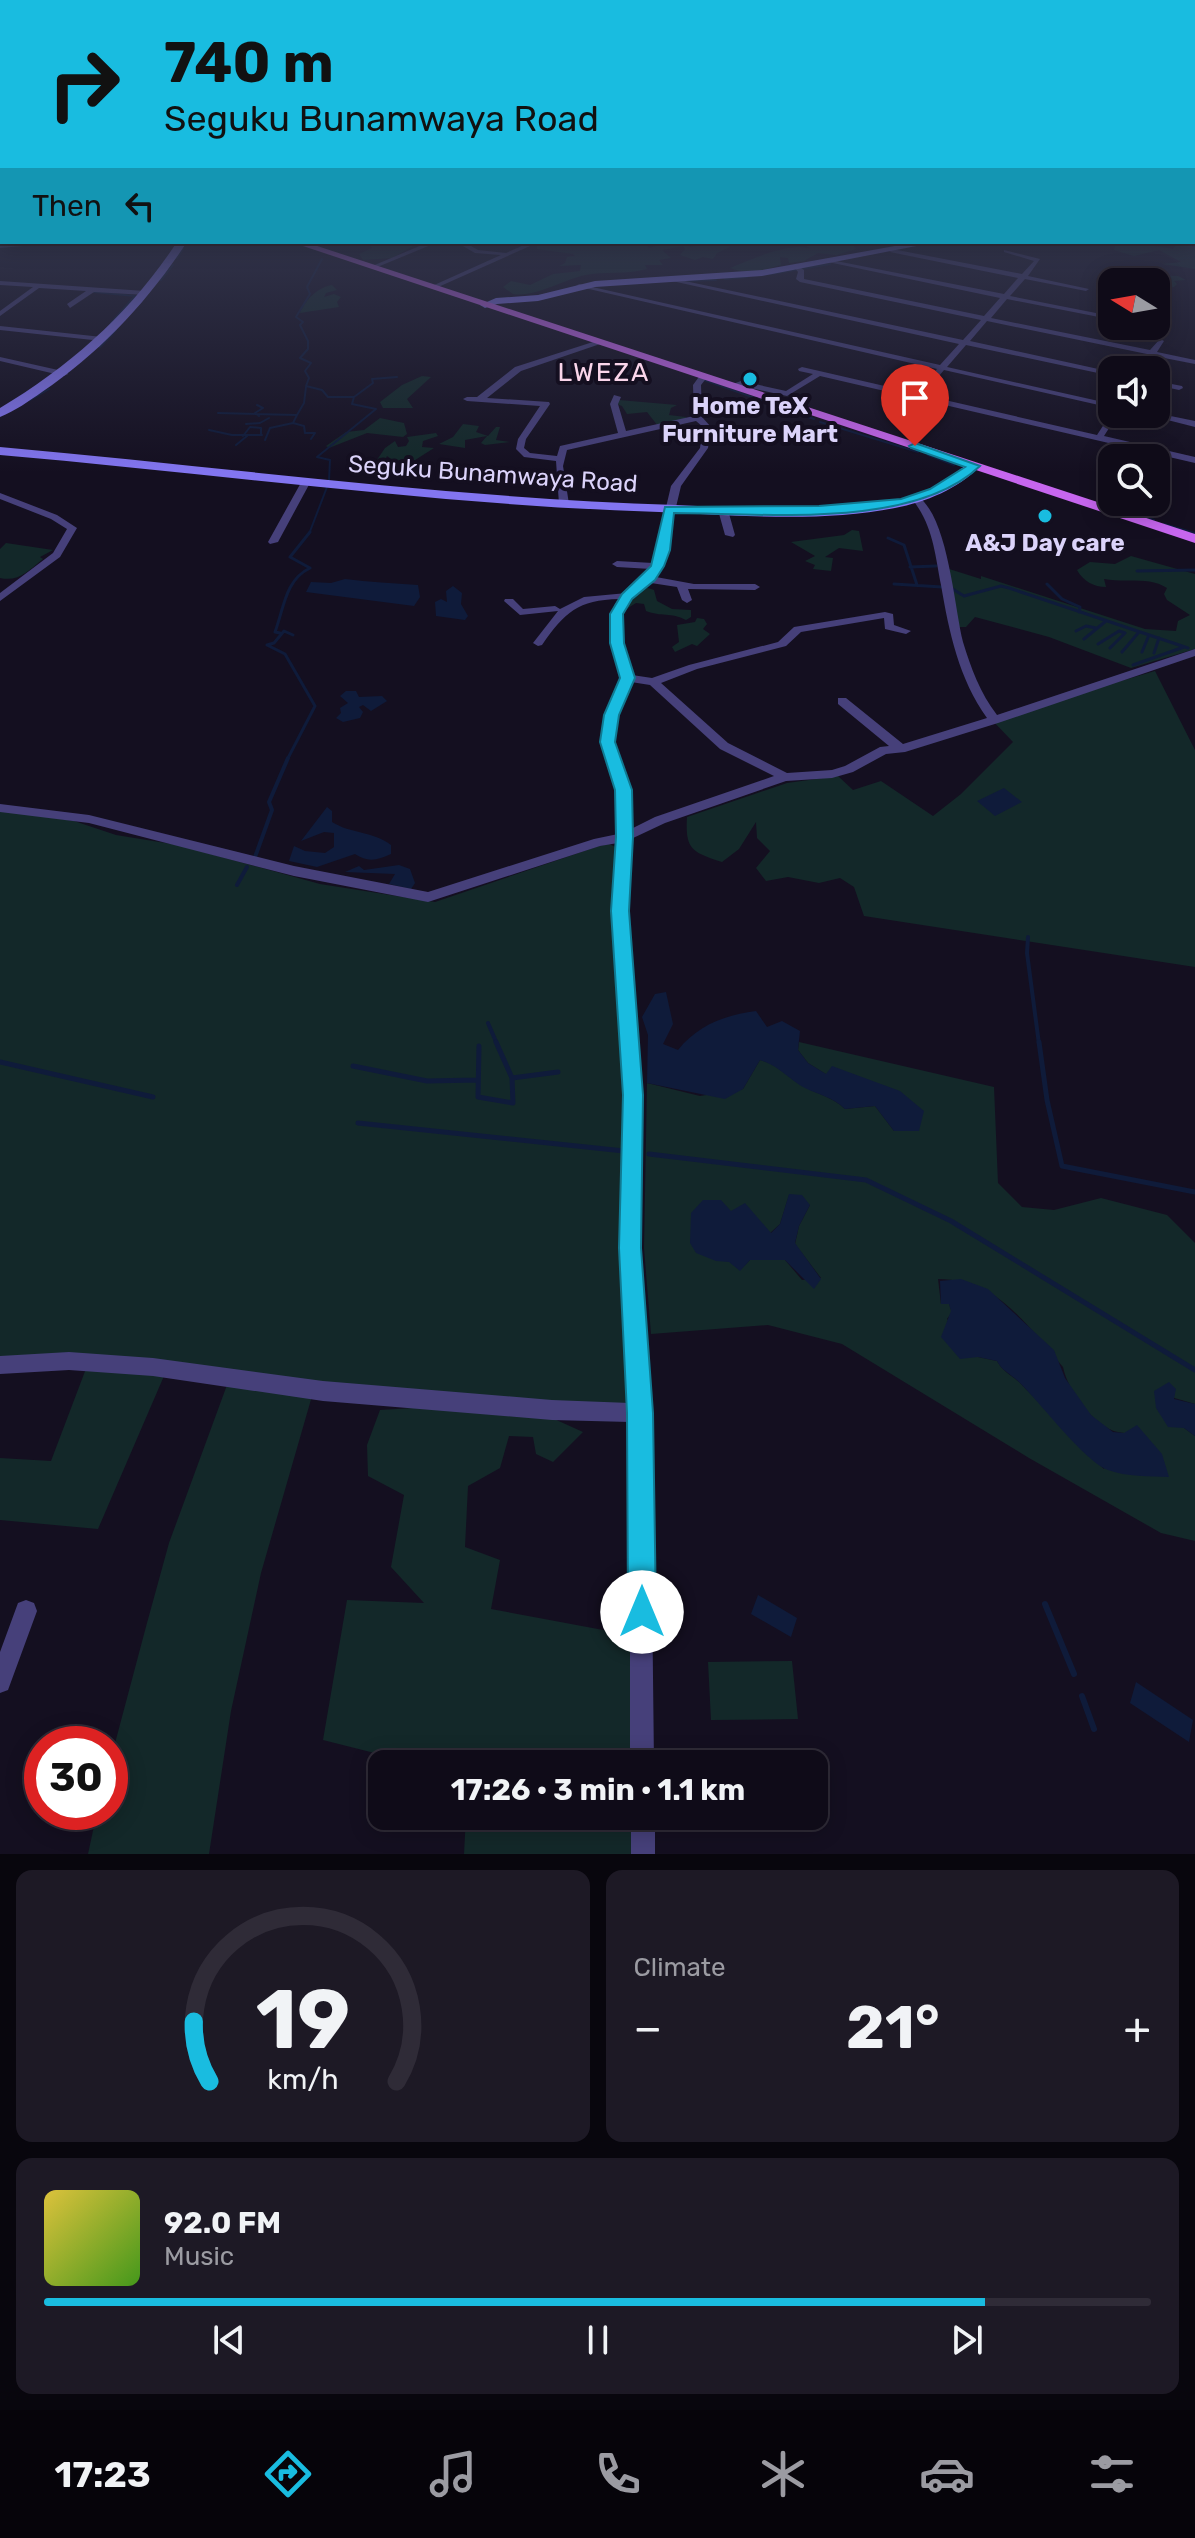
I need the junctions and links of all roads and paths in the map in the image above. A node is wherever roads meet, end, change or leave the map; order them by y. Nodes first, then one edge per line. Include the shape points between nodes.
1 (20, 300) edge
2 (79, 300) edge
3 (139, 300) edge
4 (469, 300) edge
5 (517, 300) edge
6 (638, 300) edge
7 (761, 300) edge
8 (890, 300) edge
9 (1002, 300) edge
10 (1011, 300) edge
11 (485, 305) junction
12 (70, 306) dead end
13 (0, 314) edge
14 (1098, 315) edge
15 (983, 319) junction
16 (0, 328) edge
17 (102, 339) junction
18 (1160, 341) dead end
19 (599, 343) junction
20 (963, 343) junction
21 (1152, 353) junction
22 (1150, 356) edge
23 (0, 359) edge
24 (1195, 362) edge
25 (802, 369) dead end
26 (939, 369) junction
27 (1098, 371) edge
28 (819, 373) junction
29 (64, 374) junction
30 (704, 376) junction
31 (736, 386) junction
32 (1170, 386) edge
33 (1179, 388) dead end
34 (917, 396) junction
35 (617, 397) dead end
36 (467, 399) dead end
37 (479, 400) junction
38 (1098, 403) edge
39 (0, 413) edge
40 (698, 418) junction
41 (1170, 419) edge
42 (1195, 424) edge
43 (1105, 428) edge
44 (623, 435) junction
45 (1099, 438) junction
46 (0, 451) edge
47 (559, 459) junction
48 (1195, 460) edge
49 (974, 466) junction
50 (306, 481) junction
51 (0, 496) edge
52 (917, 499) junction
53 (564, 504) junction
54 (669, 509) junction
55 (723, 510) junction
56 (730, 535) dead end
57 (1195, 539) edge
58 (273, 542) dead end
59 (617, 564) dead end
60 (653, 573) junction
61 (681, 585) junction
62 (755, 587) dead end
63 (547, 596) dead end
64 (627, 596) junction
65 (0, 598) edge
66 (687, 600) dead end
67 (509, 601) dead end
68 (556, 612) junction
69 (906, 631) dead end
70 (538, 643) dead end
71 (1195, 652) edge
72 (627, 678) junction
73 (653, 682) junction
74 (842, 701) dead end
75 (994, 720) junction
76 (901, 749) junction
77 (785, 777) junction
78 (0, 808) edge
79 (625, 837) junction
80 (0, 1365) edge
81 (640, 1413) junction
82 (26, 1611) dead end
83 (0, 1682) edge
84 (642, 1750) edge
85 (643, 1830) edge
86 (643, 1854) edge

1 - 13 street
2 - 12 street
3 - 17 main road
4 - 11 main road
5 - 11 main road
6 - 26 street
7 - 20 street
8 - 15 street
9 - 15 street
10 - 14 street
11 - 19 main road
15 - 20 street
15 - 21 street
16 - 17 street
17 - 29 main road
18 - 21 street
19 - 30 main road
19 - 37 street via 518,369
20 - 26 street
20 - 27 street
21 - 22 street
21 - 24 street
23 - 29 street
25 - 28 street
26 - 34 street
26 - 38 street
28 - 31 street via 787,394
28 - 34 street
29 - 39 main road
30 - 31 main road
30 - 40 street via 697,385
31 - 49 main road
32 - 33 street
34 - 45 street
35 - 44 street via 614,404
36 - 37 street
37 - 47 street via 546,404 520,449 527,455
40 - 44 street
40 - 54 street via 709,432 706,442 680,478
41 - 42 street
43 - 45 street
44 - 47 street via 565,447
45 - 48 street
46 - 50 main road, Seguku Bunamwaya Road
47 - 53 street
49 - 52 main road, Seguku Bunamwaya Road
49 - 57 main road
50 - 53 main road, Seguku Bunamwaya Road
50 - 58 street
51 - 65 street via 72,528 57,555
52 - 55 main road, Seguku Bunamwaya Road via 834,509
52 - 75 street via 929,514 941,549 967,676
53 - 54 main road, Seguku Bunamwaya Road
54 - 55 main road, Seguku Bunamwaya Road
54 - 60 street via 663,550
55 - 56 street
59 - 60 street
60 - 61 street
60 - 64 street
61 - 62 street
61 - 66 street
63 - 68 street
64 - 68 street via 591,598
64 - 72 street via 615,625
67 - 68 street via 520,612
68 - 70 street
69 - 73 street via 889,627 885,615 798,629 782,644
71 - 75 street
72 - 73 street
72 - 79 street via 608,742 623,790
73 - 77 street via 724,746
74 - 76 street
75 - 76 street
76 - 77 street via 884,750 832,774
77 - 79 street
78 - 79 street via 89,819 294,871 428,897
79 - 81 street via 620,911 633,1095 630,1248
80 - 81 street via 69,1361 153,1367 323,1391
81 - 84 street
82 - 83 street
85 - 86 street

